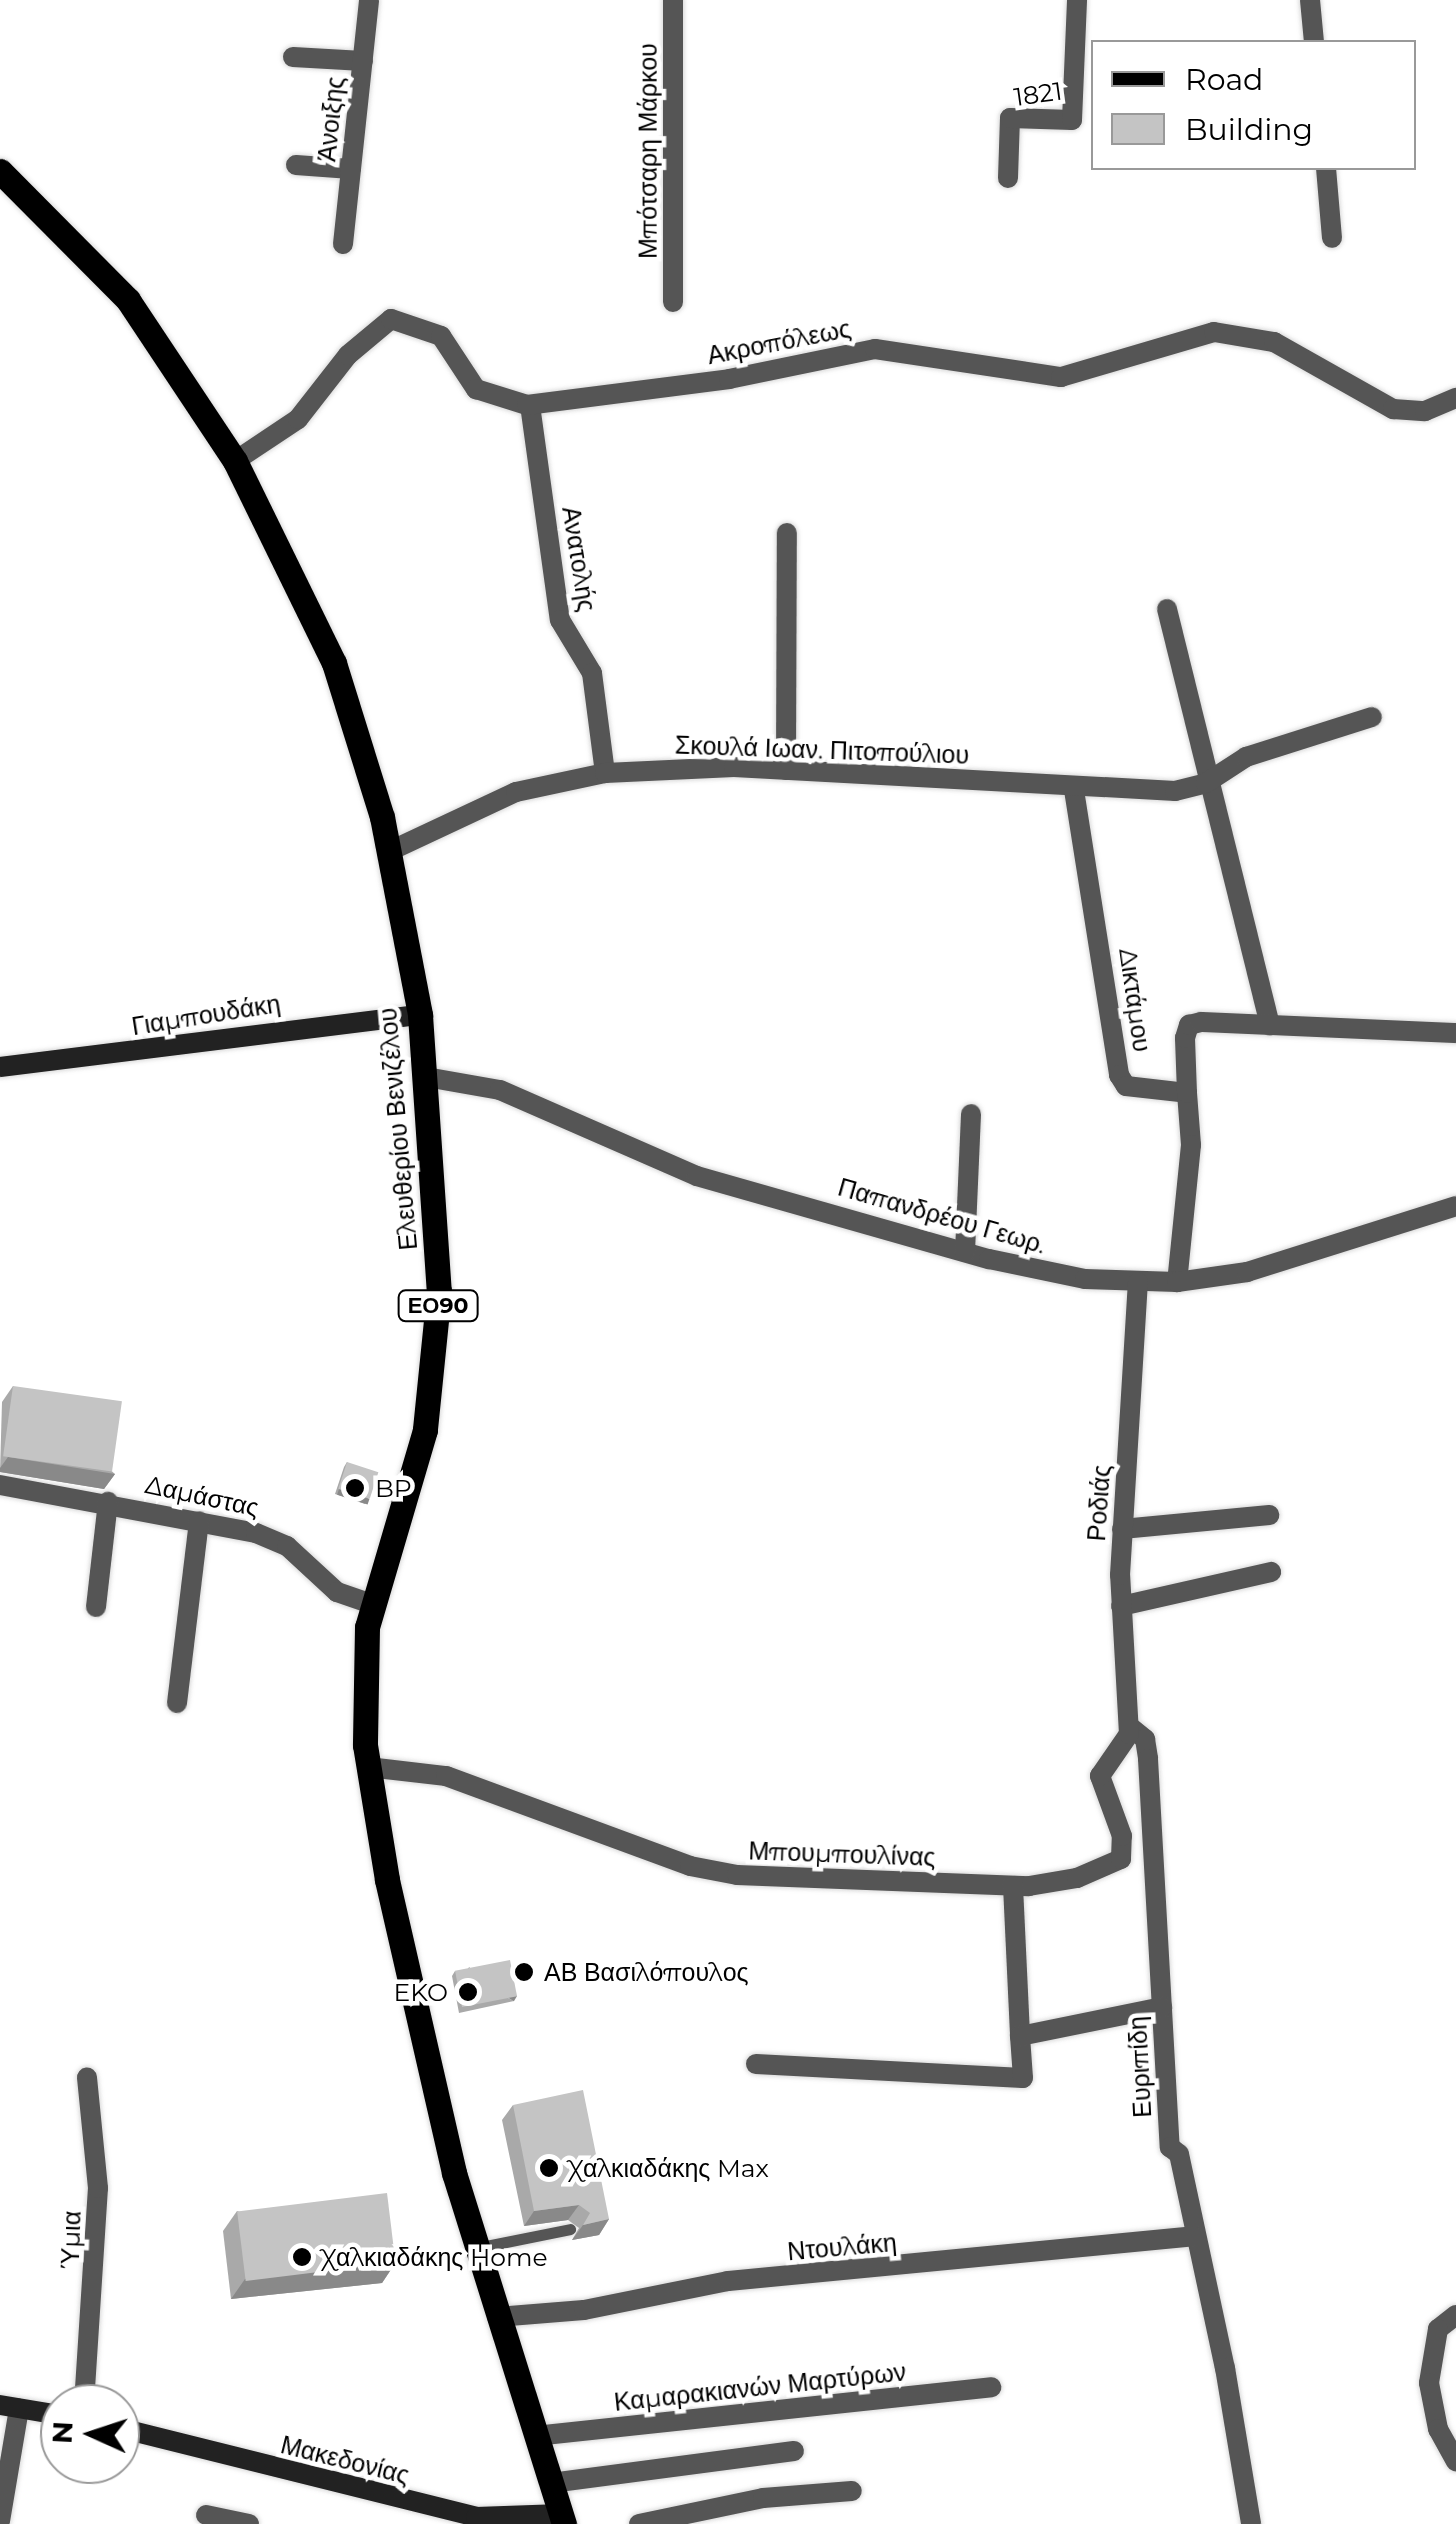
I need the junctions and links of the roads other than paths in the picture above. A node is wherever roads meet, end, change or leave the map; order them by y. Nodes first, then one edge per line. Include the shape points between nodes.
1 (369, 0) edge
2 (673, 0) edge
3 (1076, 0) edge
4 (1310, 0) edge
5 (1314, 40) edge
6 (293, 57) dead end
7 (363, 61) junction
8 (296, 165) dead end
9 (351, 168) junction
10 (1326, 170) edge
11 (0, 171) edge
12 (1008, 178) dead end
13 (1332, 238) dead end
14 (343, 244) dead end
15 (673, 302) dead end
16 (1456, 398) edge
17 (530, 404) junction
18 (236, 461) junction
19 (787, 533) dead end
20 (1167, 609) dead end
21 (1372, 717) dead end
22 (786, 770) junction
23 (605, 774) junction
24 (1206, 784) junction
25 (1074, 790) junction
26 (390, 851) junction
27 (420, 1015) junction
28 (1270, 1024) junction
29 (1456, 1033) edge
30 (0, 1067) edge
31 (426, 1078) junction
32 (1187, 1093) junction
33 (971, 1114) dead end
34 (1456, 1206) edge
35 (965, 1252) junction
36 (1177, 1282) junction
37 (1138, 1283) junction
38 (0, 1485) edge
39 (108, 1502) junction
40 (1269, 1515) dead end
41 (200, 1521) junction
42 (1122, 1529) junction
43 (1271, 1572) dead end
44 (372, 1604) junction
45 (1120, 1606) junction
46 (96, 1607) dead end
47 (177, 1703) dead end
48 (1130, 1726) junction
49 (368, 1767) junction
50 (1013, 1886) junction
51 (1162, 2007) junction
52 (1020, 2036) junction
53 (756, 2064) dead end
54 (87, 2078) dead end
55 (570, 2229) dead end
56 (1194, 2236) junction
57 (476, 2248) junction
58 (1451, 2316) edge
59 (497, 2317) junction
60 (85, 2384) edge
61 (991, 2387) dead end
62 (9, 2407) edge
63 (40, 2412) edge
64 (140, 2433) edge
65 (535, 2436) junction
66 (794, 2452) dead end
67 (1456, 2461) edge
68 (551, 2483) junction
69 (852, 2491) dead end
70 (206, 2514) dead end
71 (563, 2519) edge
72 (476, 2521) edge
73 (0, 2522) edge
74 (249, 2524) edge
75 (639, 2524) edge
76 (1251, 2524) edge

1 - 7 street, Άνοιξης
2 - 15 street, Μπότσαρη Μάρκου
3 - 12 street, 1821 via 1072,120 1010,118
4 - 5 street
6 - 7 street
7 - 9 street, Άνοιξης
8 - 9 street
9 - 14 street, Άνοιξης
10 - 13 street
11 - 18 main road, Ελευθερίου Βενιζέλου / ΕΟ90 via 128,300
16 - 17 street, Ακροπόλεως via 1425,410 1393,409 1274,342 1214,332 1062,377 874,350 729,380
17 - 18 street, Ακροπόλεως via 476,389 441,336 390,319 348,355 298,418
17 - 23 street, Ανατολής via 560,620 592,673
18 - 26 main road, Ελευθερίου Βενιζέλου / ΕΟ90 via 334,663
19 - 22 street
20 - 24 street
21 - 24 street via 1246,757
22 - 23 street, Σκουλά Ιωαν. Πιτοπούλιου
22 - 25 street, Σκουλά Ιωαν. Πιτοπούλιου
23 - 26 street, Σκουλά Ιωαν. Πιτοπούλιου via 509,794
24 - 25 street, Σκουλά Ιωαν. Πιτοπούλιου via 1175,791
24 - 28 street
25 - 32 street, Δικτάμου via 1119,1075 1126,1086
26 - 27 main road, Ελευθερίου Βενιζέλου / ΕΟ90
27 - 30 street, Γιαμπουδάκη
27 - 31 main road, Ελευθερίου Βενιζέλου / ΕΟ90
28 - 29 street
28 - 32 street via 1189,1024
31 - 35 street, Παπανδρέου Γεωρ. via 484,1084 698,1176
31 - 44 main road, Ελευθερίου Βενιζέλου / ΕΟ90 via 438,1232 432,1388
32 - 36 street via 1191,1145
33 - 35 street
34 - 36 street, Παπανδρέου Γεωρ. via 1302,1260
35 - 37 street, Παπανδρέου Γεωρ. via 1051,1273
36 - 37 street, Παπανδρέου Γεωρ.
37 - 42 street, Ροδιάς
38 - 39 street, Δαμάστας
39 - 41 street, Δαμάστας
39 - 46 street
40 - 42 street
41 - 44 street, Δαμάστας via 277,1541 337,1592
41 - 47 street
42 - 45 street, Ροδιάς
43 - 45 street
44 - 49 main road, Ελευθερίου Βενιζέλου / ΕΟ90 via 361,1693
45 - 48 street, Ροδιάς
48 - 50 street, Μπουμπουλίνας via 1124,1747 1100,1776 1121,1832 1121,1859 1077,1878
48 - 51 street, Ευριπίδη via 1142,1732 1148,1759
49 - 50 street, Μπουμπουλίνας via 434,1772 716,1872
49 - 57 main road, Ελευθερίου Βενιζέλου / ΕΟ90 via 404,1960
50 - 52 street
51 - 52 street
51 - 56 street, Ευριπίδη via 1170,2147 1179,2154
52 - 53 street via 1023,2078
54 - 60 street, Ύμια via 98,2188
55 - 57 lane
56 - 59 street, Ντουλάκη via 715,2283 584,2310
56 - 76 street, Ευριπίδη
57 - 59 main road, Ελευθερίου Βενιζέλου / ΕΟ90
58 - 67 street via 1432,2346 1429,2383 1438,2429
59 - 65 main road, Ελευθερίου Βενιζέλου / ΕΟ90
61 - 65 street, Καμαρακιανών Μαρτύρων
62 - 63 street
62 - 73 street
64 - 72 street, Μακεδονίας
65 - 68 main road, Ελευθερίου Βενιζέλου / ΕΟ90
66 - 68 street
68 - 71 main road, Ελευθερίου Βενιζέλου / ΕΟ90
69 - 75 street via 763,2498
70 - 74 street
71 - 72 street, Μακεδονίας

